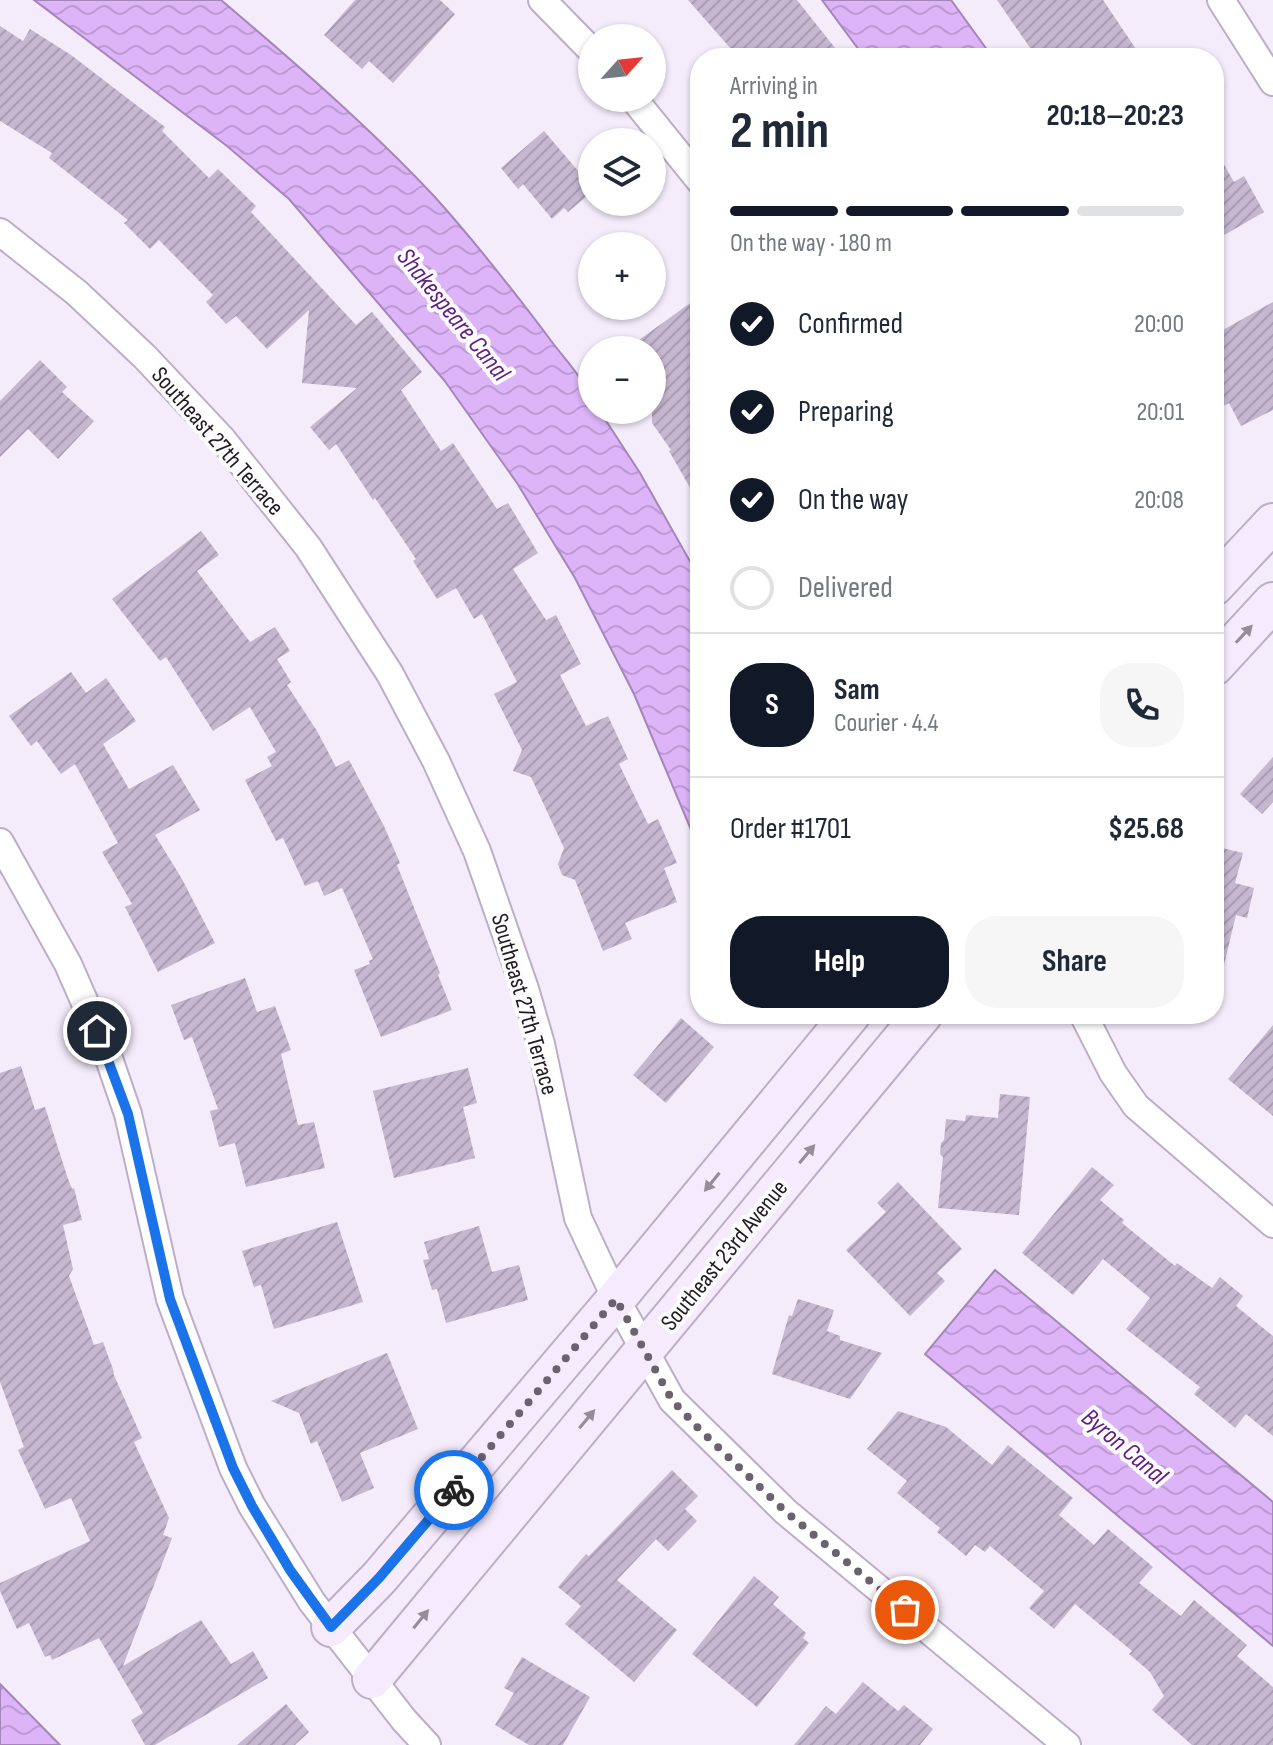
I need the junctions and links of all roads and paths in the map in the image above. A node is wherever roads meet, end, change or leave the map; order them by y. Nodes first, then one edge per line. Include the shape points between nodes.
1 (542, 0) edge
2 (1221, 0) edge
3 (578, 37) edge
4 (1273, 82) edge
5 (644, 112) edge
6 (690, 169) edge
7 (0, 232) edge
8 (1273, 523) edge
9 (1224, 575) edge
10 (1273, 602) edge
11 (1224, 655) edge
12 (0, 842) edge
13 (843, 1024) edge
14 (915, 1024) edge
15 (1088, 1024) edge
16 (1273, 1224) edge
17 (616, 1299) junction
18 (645, 1352) junction
19 (331, 1627) junction
20 (372, 1679) junction
21 (427, 1745) edge
22 (1067, 1745) edge

1 - 3 street
2 - 4 street
5 - 6 street
7 - 17 street, Southeast 27th Terrace via 77,293 223,440 308,547 390,674 477,851 541,1044 578,1218
8 - 9 street
11 -> 10 street
12 - 19 street via 68,964 107,1053 128,1114 170,1299 233,1468 290,1570
13 -> 17 street
18 -> 14 street, Southeast 23rd Avenue
15 - 16 street via 1136,1106
17 - 18 street, Southeast 27th Terrace
17 - 19 street via 379,1578
20 -> 18 street, Southeast 23rd Avenue
18 - 22 street, Southeast 27th Terrace via 672,1400 786,1512
19 - 20 street
20 - 21 street

